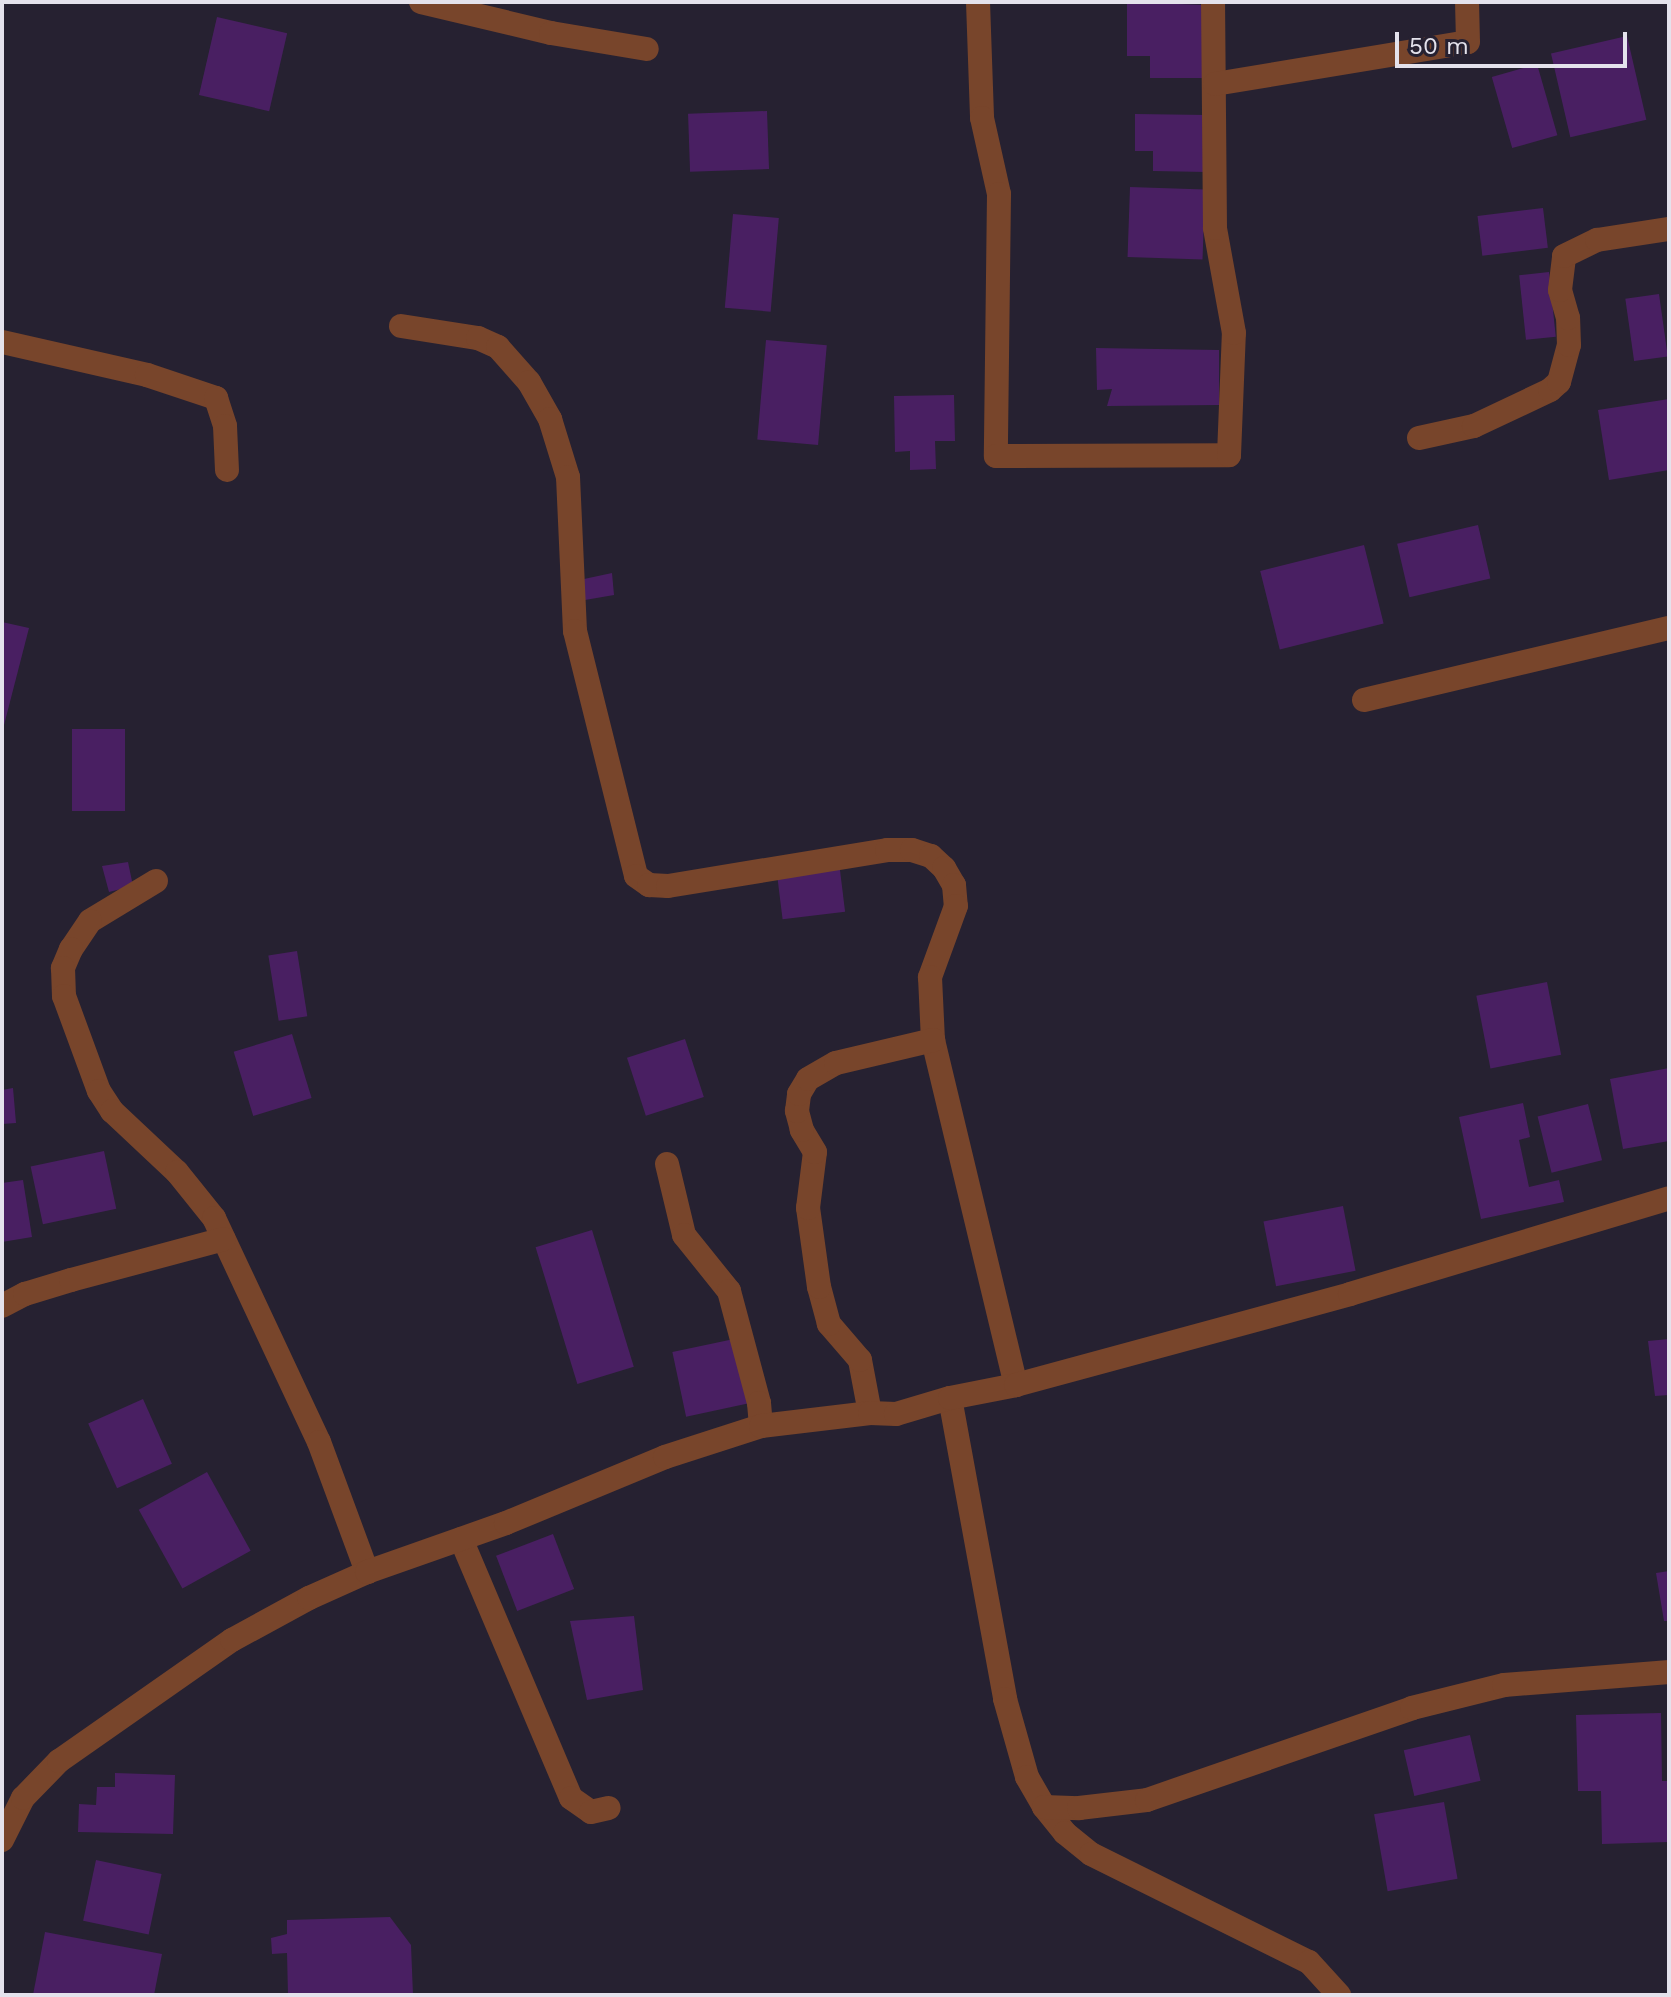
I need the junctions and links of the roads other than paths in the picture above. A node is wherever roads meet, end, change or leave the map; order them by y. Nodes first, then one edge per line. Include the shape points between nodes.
1 (421, 2) edge
2 (978, 2) edge
3 (1213, 2) edge
4 (1467, 2) edge
5 (647, 49) dead end
6 (1215, 84) junction
7 (1669, 229) edge
8 (401, 326) dead end
9 (2, 342) edge
10 (1419, 438) dead end
11 (227, 470) dead end
12 (1669, 628) edge
13 (1364, 700) dead end
14 (156, 881) dead end
15 (933, 1040) junction
16 (667, 1164) dead end
17 (1669, 1198) edge
18 (224, 1239) junction
19 (2, 1306) edge
20 (1016, 1385) junction
21 (950, 1398) junction
22 (870, 1413) junction
23 (761, 1426) junction
24 (461, 1539) junction
25 (367, 1572) junction
26 (1669, 1672) edge
27 (1044, 1807) junction
28 (609, 1808) dead end
29 (2, 1840) edge
30 (1339, 1995) edge

1 - 5 street
2 - 6 street via 982,118 999,194 996,456 1229,455 1234,333 1215,228
3 - 6 street
4 - 6 street via 1468,42
7 - 10 street via 1597,240 1564,256 1560,290 1569,345 1559,382 1550,390 1474,426
8 - 15 street via 478,338 498,347 529,382 550,419 568,477 575,631 636,876 649,885 668,886 887,850 931,856 954,885 956,906 930,977
9 - 11 street via 147,375 216,398 225,426
12 - 13 street
14 - 18 street via 90,921 63,968 64,996 99,1091 112,1111 177,1172
15 - 20 street
15 - 22 street via 836,1063 808,1079 799,1094 802,1130 815,1152 808,1208 819,1287 829,1324 860,1360
16 - 23 street via 684,1235 729,1291
17 - 20 street via 1350,1294
18 - 19 street via 71,1280
18 - 25 street via 319,1442
20 - 21 street
21 - 22 street via 896,1414
21 - 27 street via 1005,1699 1027,1777
22 - 23 street
23 - 24 street via 665,1457
24 - 25 street
24 - 28 street via 571,1798 591,1812
25 - 29 street via 232,1640 59,1761 23,1798
26 - 27 street via 1504,1685 1398,1713 1147,1800
27 - 30 street via 1091,1854 1309,1962

